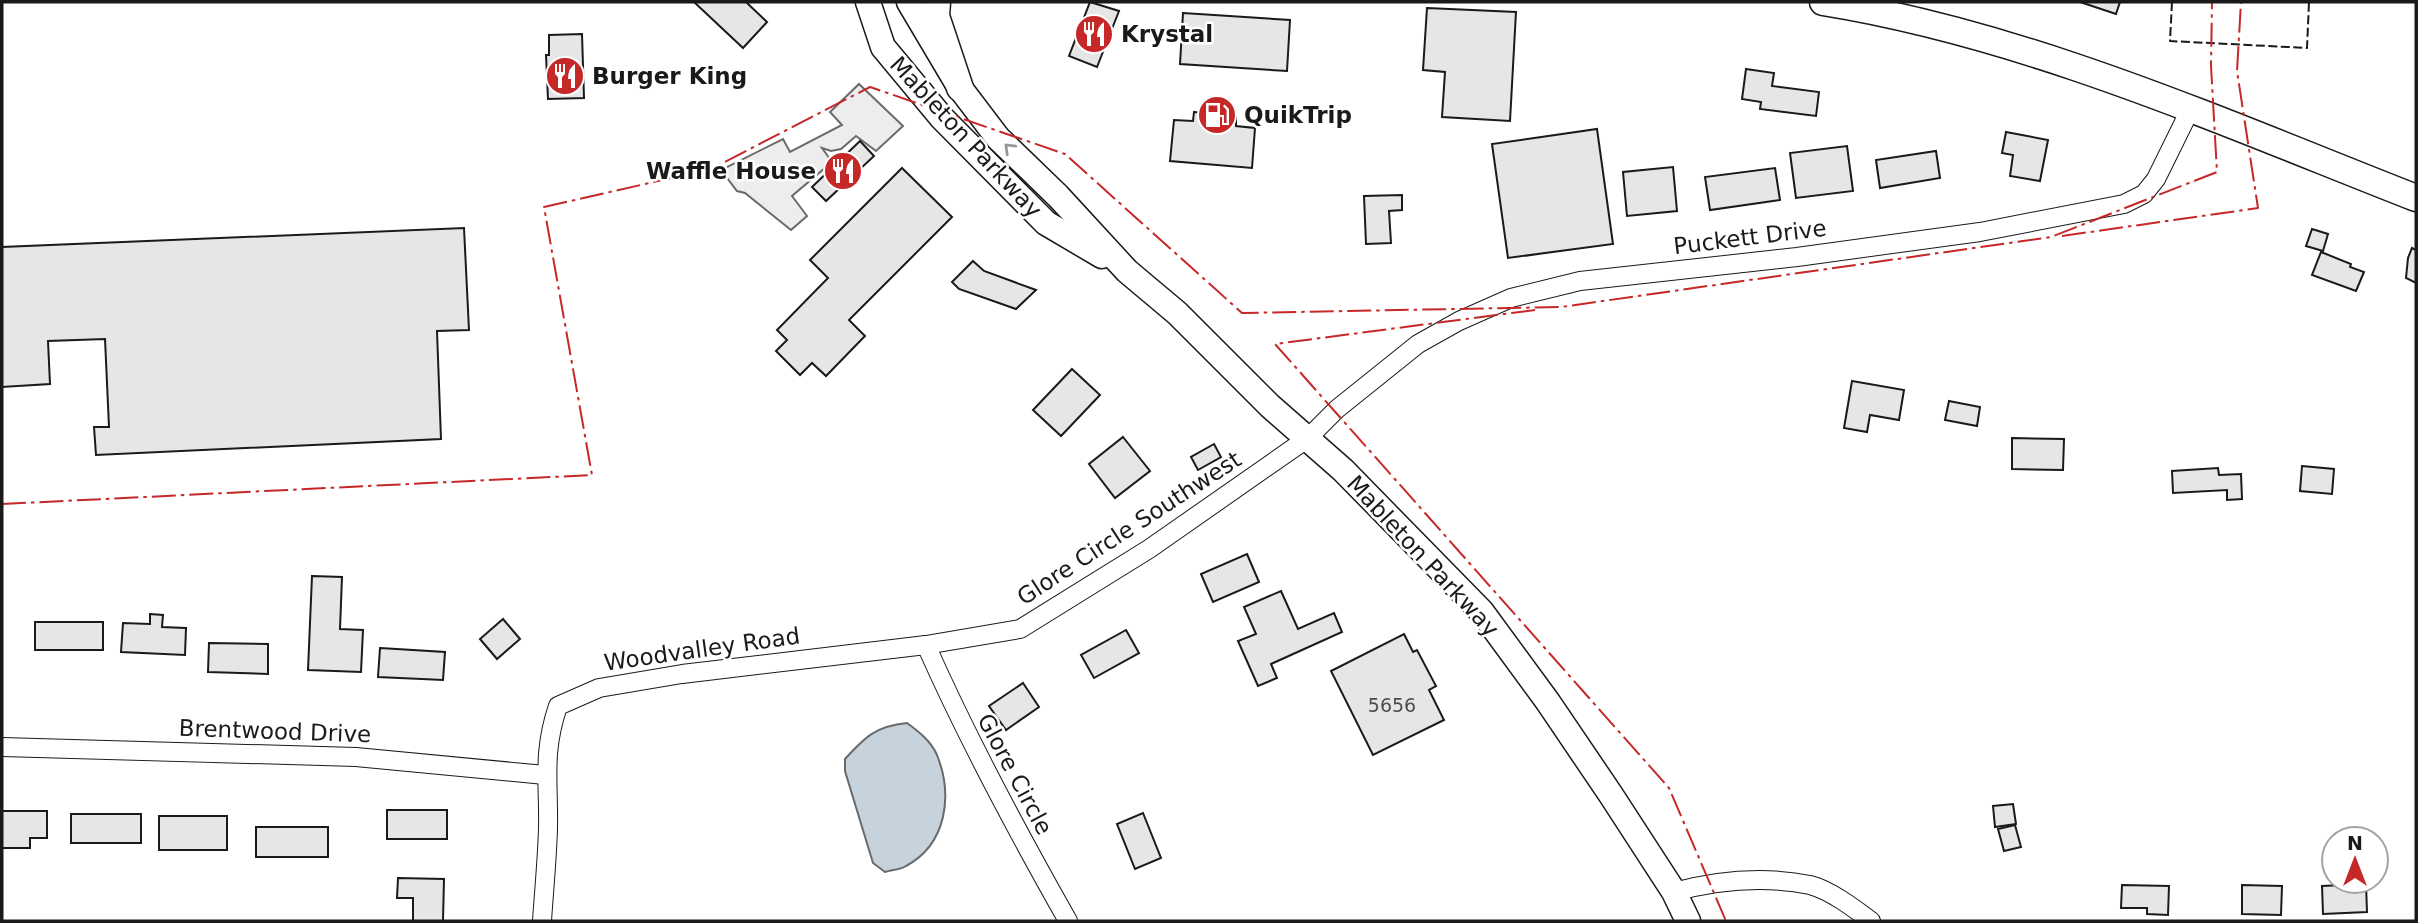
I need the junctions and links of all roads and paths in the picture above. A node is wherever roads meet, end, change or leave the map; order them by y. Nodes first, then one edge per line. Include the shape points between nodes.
1 (869, 2) edge
2 (909, 2) edge
3 (937, 2) edge
4 (1823, 2) edge
5 (960, 88) junction
6 (2190, 110) junction
7 (2416, 198) edge
8 (1127, 271) junction
9 (1308, 438) junction
10 (926, 645) junction
11 (2, 747) edge
12 (545, 775) junction
13 (1674, 892) junction
14 (542, 921) edge
15 (1068, 921) edge
16 (1688, 921) edge
17 (1871, 921) edge

1 - 8 main road, Mableton Parkway via 883,47 980,158 1046,223
2 - 5 main road, Mableton Parkway
3 - 5 main road via 936,16
4 - 6 main road via 2026,51
8 -> 5 main road, Mableton Parkway via 998,138
6 - 7 main road
6 - 9 street, Puckett Drive via 2157,179 2144,194 2124,204 1980,232 1580,281 1511,298 1419,344
8 - 9 main road, Mableton Parkway
9 - 10 street, Glore Circle Southwest via 1149,549 1020,629
9 - 13 main road, Mableton Parkway via 1482,612 1548,702
10 - 12 street, Woodvalley Road via 599,688 558,706 549,731
10 - 15 street, Glore Circle via 961,723
11 - 12 street, Brentwood Drive via 356,757
12 - 14 street via 548,827
13 - 16 main road, Mableton Parkway
13 - 17 street via 1708,883 1751,880 1812,886

